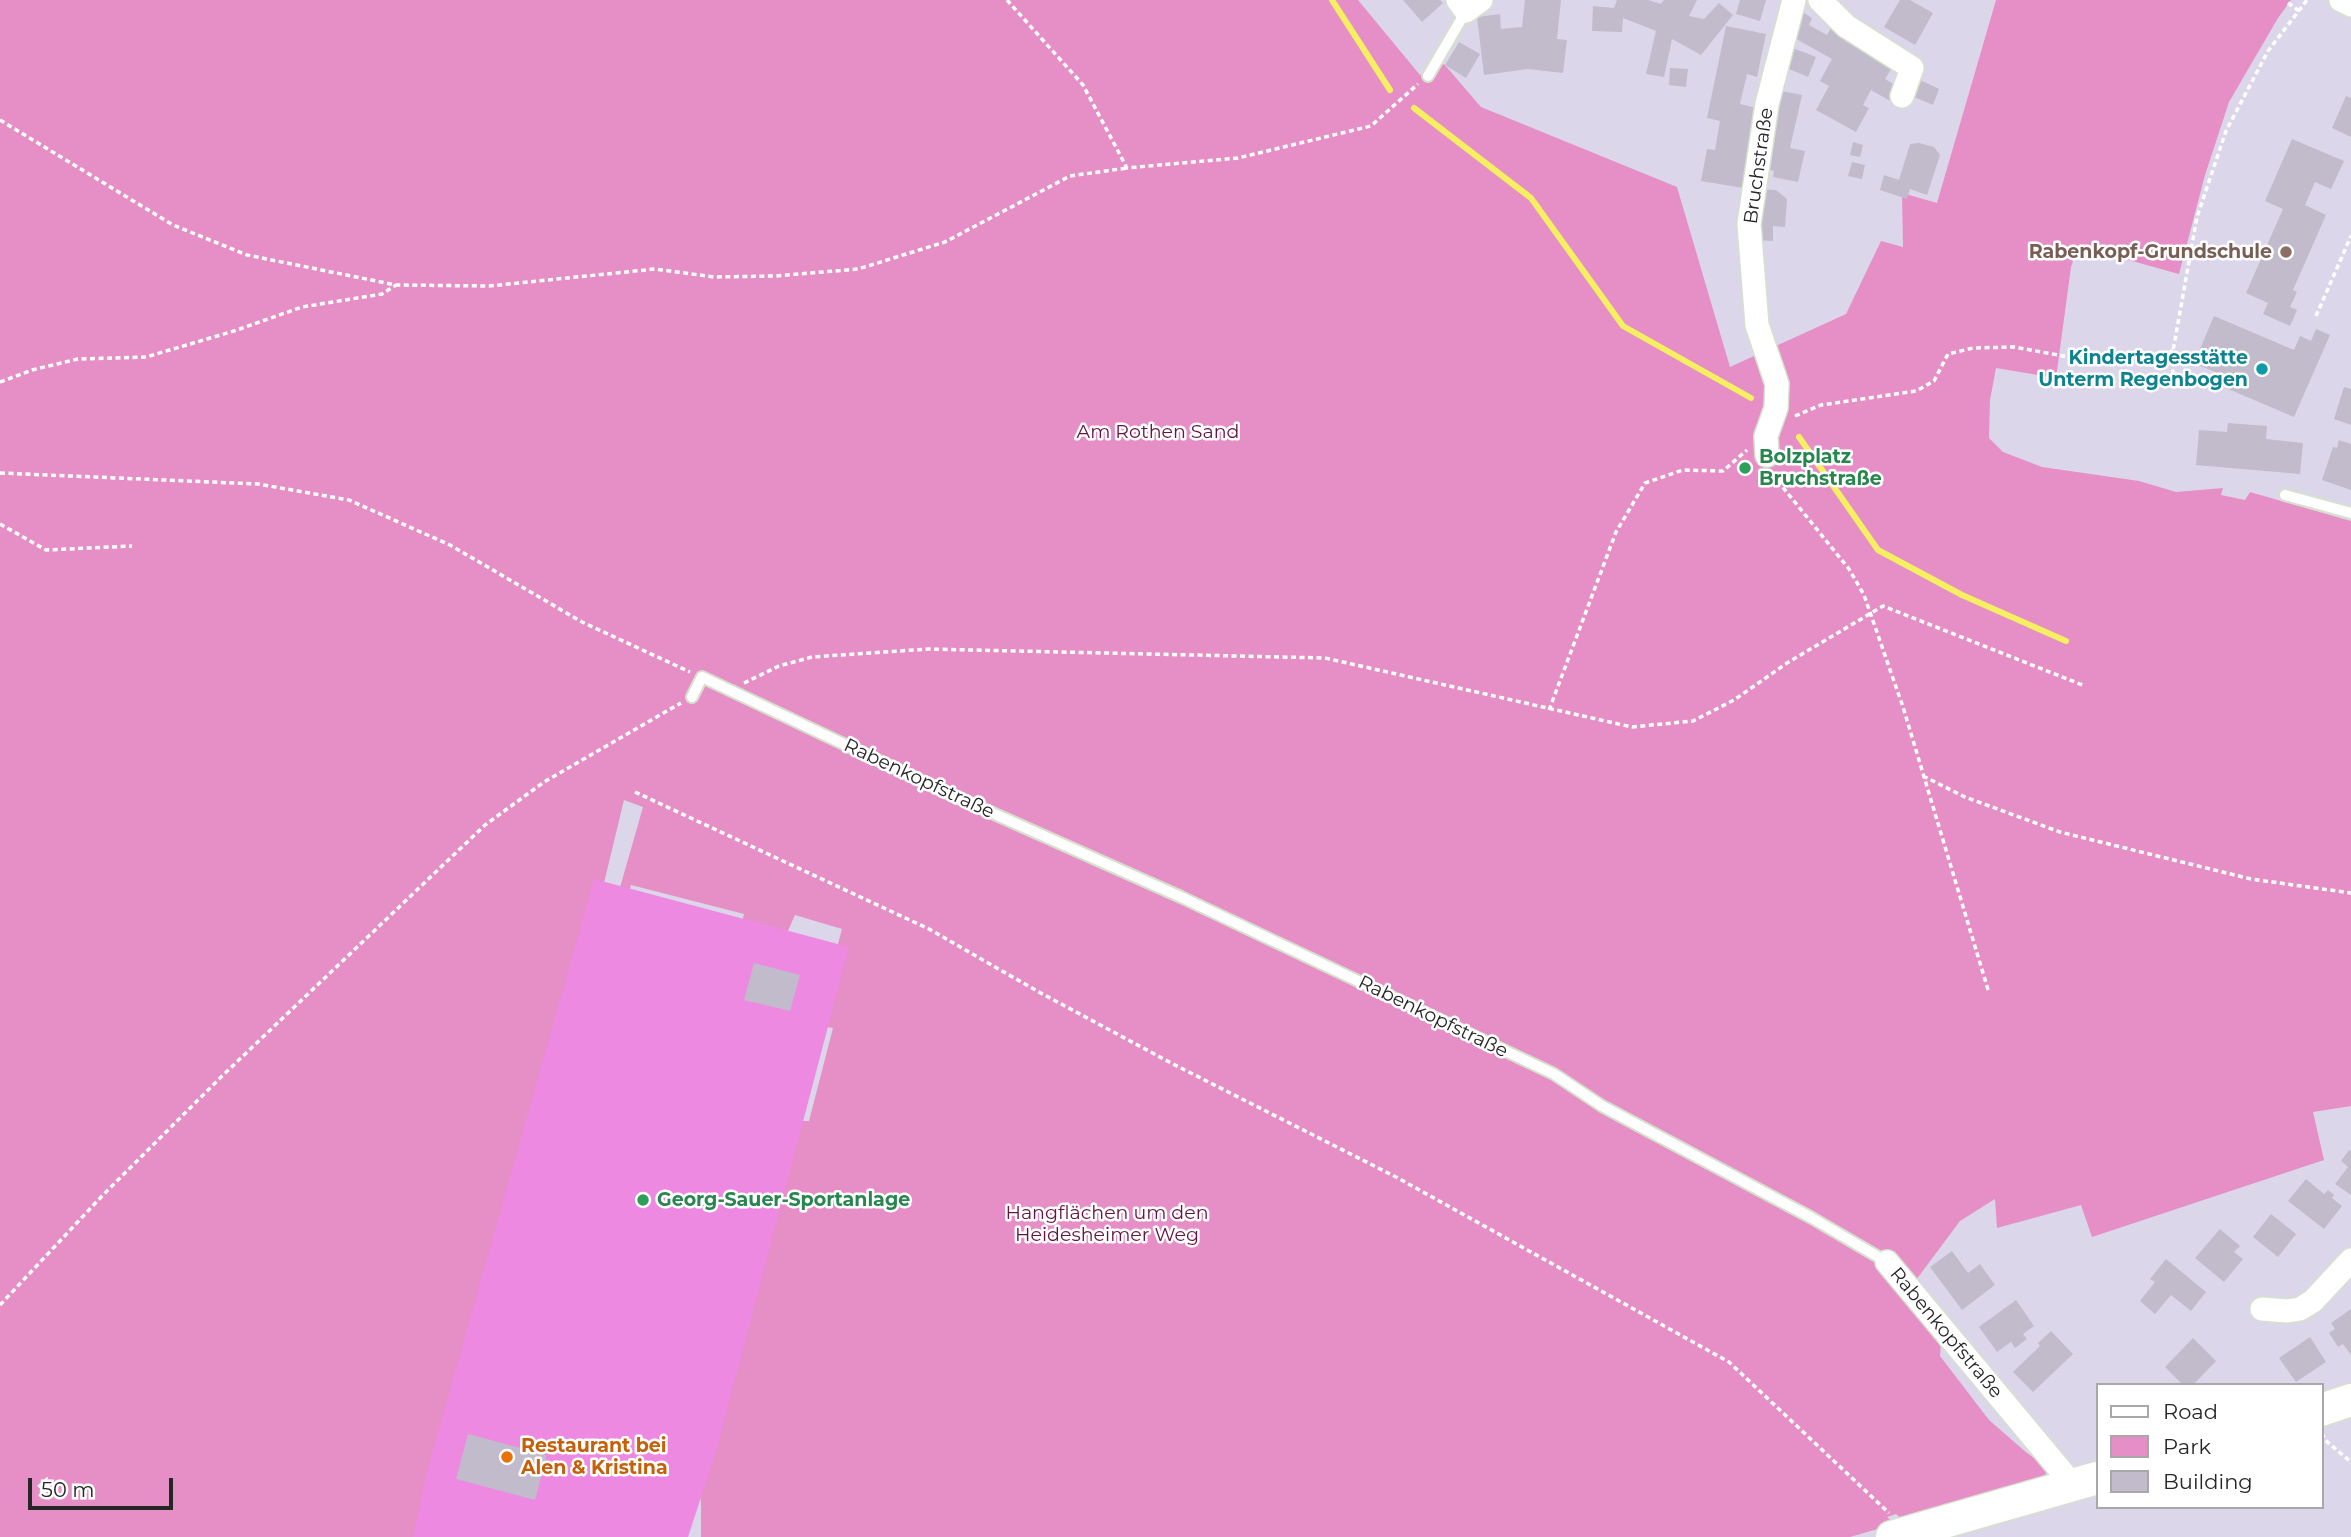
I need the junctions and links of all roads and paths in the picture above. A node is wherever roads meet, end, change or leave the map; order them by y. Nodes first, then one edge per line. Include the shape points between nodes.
1 (1007, 0) edge
2 (1794, 0) edge
3 (1820, 0) edge
4 (2308, 0) edge
5 (2341, 0) edge
6 (2288, 3) dead end
7 (1468, 4) edge
8 (2351, 5) edge
9 (2299, 11) junction
10 (1428, 76) joint
11 (1902, 96) dead end
12 (0, 120) edge
13 (1127, 168) junction
14 (2351, 236) edge
15 (396, 285) junction
16 (2316, 316) dead end
17 (2174, 351) junction
18 (0, 382) edge
19 (2173, 383) dead end
20 (1768, 439) junction
21 (0, 473) edge
22 (2285, 495) dead end
23 (2351, 513) edge
24 (0, 524) edge
25 (132, 546) dead end
26 (1871, 614) junction
27 (702, 677) junction
28 (2085, 686) dead end
29 (733, 691) junction
30 (692, 697) joint
31 (1549, 710) junction
32 (1923, 776) junction
33 (635, 792) dead end
34 (2351, 893) edge
35 (1989, 993) dead end
36 (2351, 1260) edge
37 (1887, 1262) joint
38 (0, 1305) edge
39 (2262, 1309) dead end
40 (2351, 1399) edge
41 (2323, 1409) edge
42 (2323, 1436) edge
43 (2351, 1462) edge
44 (2085, 1481) edge
45 (1901, 1535) edge

1 - 13 path via 1083,85
2 - 20 street, Bruchstraße via 1767,104 1749,224 1757,325 1777,384
3 - 11 street via 1846,26 1912,68
4 - 9 path
5 - 8 street
6 - 9 path
7 - 10 lane
9 - 17 path via 2268,51 2225,131 2197,217
10 - 13 path via 1371,126 1238,158
12 - 15 path via 173,225 247,255
13 - 15 path via 1070,176 945,242 858,268 714,277 655,269 489,286
14 - 16 path
15 - 18 path via 383,294 302,307 146,357 78,359
17 - 19 path
17 - 20 path via 2127,360 2091,360 2014,347 1973,348 1948,354 1934,381 1916,391 1821,405
20 - 26 path via 1781,485 1849,569
20 - 31 path via 1723,471 1683,470 1645,483 1616,532
21 - 27 path via 258,484 349,500 450,545 582,622
22 - 23 lane
24 - 25 path via 46,550
26 - 28 path via 1883,606
26 - 31 path via 1693,721 1632,727
26 - 32 path
27 - 29 lane, Rabenkopfstraße
27 - 30 lane
29 - 31 path via 760,674 813,657 928,649 1325,658
29 - 37 lane, Rabenkopfstraße via 1554,1074 1602,1106
30 - 38 path via 544,782 485,825 211,1086
32 - 34 path via 2060,832 2251,879
32 - 35 path
33 - 45 path via 929,929 1173,1064 1407,1183 1728,1362
36 - 39 street via 2313,1301 2287,1311
37 - 44 street, Rabenkopfstraße
40 - 41 main road
42 - 43 path
44 - 45 main road

